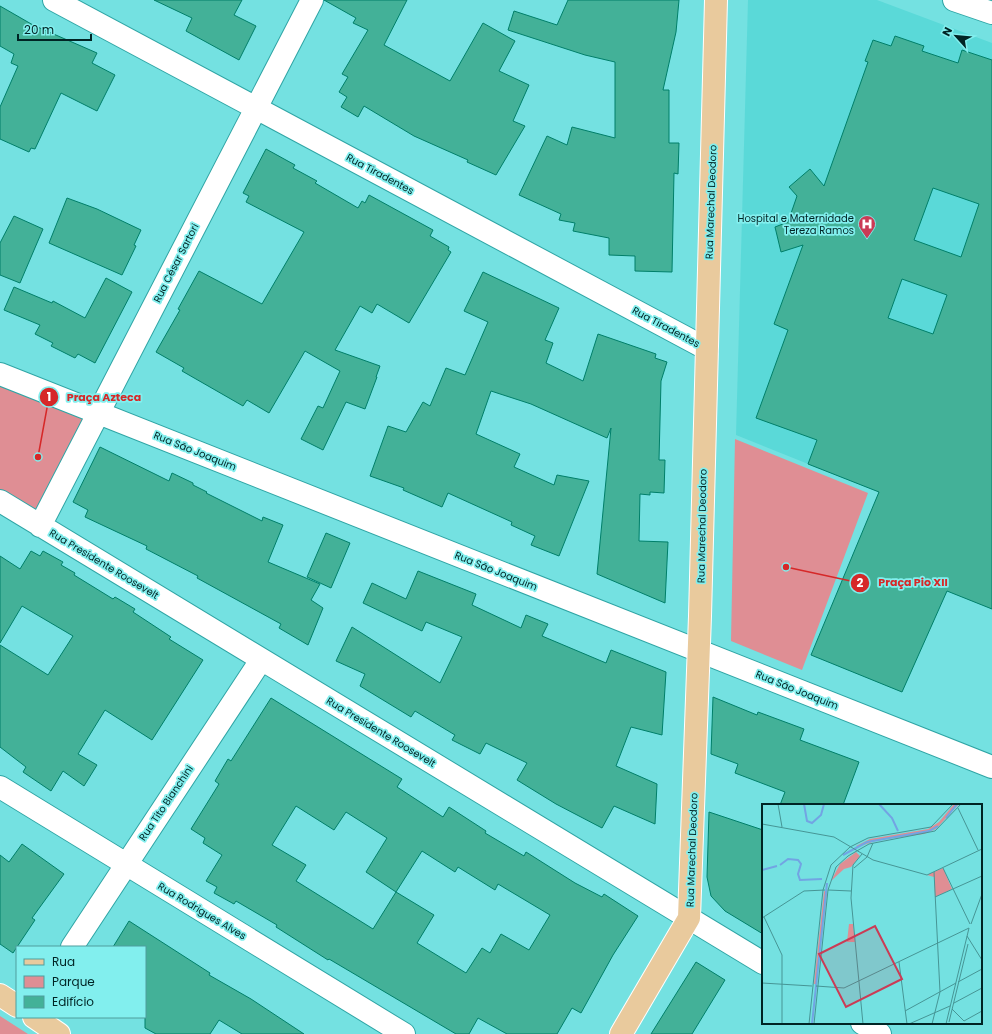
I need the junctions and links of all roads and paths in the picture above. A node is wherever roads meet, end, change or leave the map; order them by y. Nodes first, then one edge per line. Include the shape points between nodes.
1 (54, 0) edge
2 (312, 0) edge
3 (716, 0) edge
4 (954, 0) edge
5 (992, 13) edge
6 (256, 108) junction
7 (706, 349) junction
8 (0, 374) edge
9 (99, 413) junction
10 (0, 501) edge
11 (40, 526) junction
12 (698, 651) junction
13 (262, 660) junction
14 (992, 768) edge
15 (0, 787) edge
16 (126, 864) junction
17 (689, 918) junction
18 (73, 946) edge
19 (762, 962) edge
20 (0, 995) edge
21 (16, 1005) edge
22 (35, 1018) edge
23 (864, 1024) edge
24 (59, 1034) edge
25 (404, 1034) edge
26 (621, 1034) edge
27 (880, 1034) edge

1 - 6 street, Rua Tiradentes
2 - 6 street, Rua César Sartori
3 - 7 main road, Rua Marechal Deodoro
4 - 5 street
6 - 7 street, Rua Tiradentes
6 - 9 street, Rua César Sartori
7 - 12 main road, Rua Marechal Deodoro
8 - 9 street, Rua São Joaquim
9 - 11 street, Rua César Sartori
9 - 12 street, Rua São Joaquim
10 - 11 street, Rua Presidente Roosevelt
11 - 13 street, Rua Presidente Roosevelt
12 - 14 street, Rua São Joaquim
12 - 17 main road, Rua Marechal Deodoro
13 - 16 street, Rua Tito Bianchini
13 - 17 street, Rua Presidente Roosevelt
15 - 16 street, Rua Rodrigues Alves
16 - 18 street, Rua Tito Bianchini
16 - 25 street, Rua Rodrigues Alves
17 - 19 street, Rua Presidente Roosevelt
17 - 26 main road, Rua Marechal Deodoro
20 - 21 main road
22 - 24 main road
23 - 27 street

